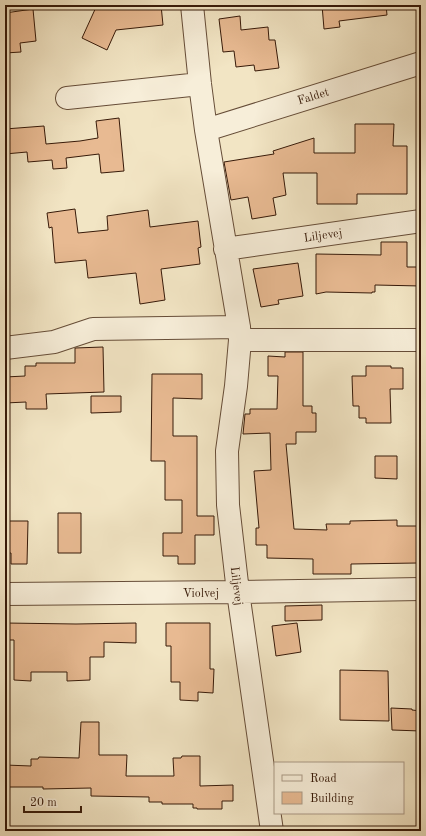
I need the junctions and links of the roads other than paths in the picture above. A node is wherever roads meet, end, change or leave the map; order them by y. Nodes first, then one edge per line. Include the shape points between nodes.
1 (192, 5) edge
2 (421, 63) edge
3 (200, 84) junction
4 (67, 98) dead end
5 (206, 130) junction
6 (421, 221) edge
7 (225, 248) junction
8 (240, 334) junction
9 (421, 340) edge
10 (5, 348) edge
11 (421, 589) edge
12 (238, 592) junction
13 (5, 594) edge
14 (272, 831) edge

1 - 3 street, Liljevej
2 - 5 street, Faldet
3 - 4 street
3 - 5 street, Liljevej
5 - 7 street, Liljevej
6 - 7 street, Liljevej
7 - 8 street, Liljevej
8 - 9 street
8 - 10 street via 93,329 54,342
8 - 12 street, Liljevej via 227,451 228,505
11 - 12 street, Violvej
12 - 13 street, Violvej
12 - 14 street, Liljevej

